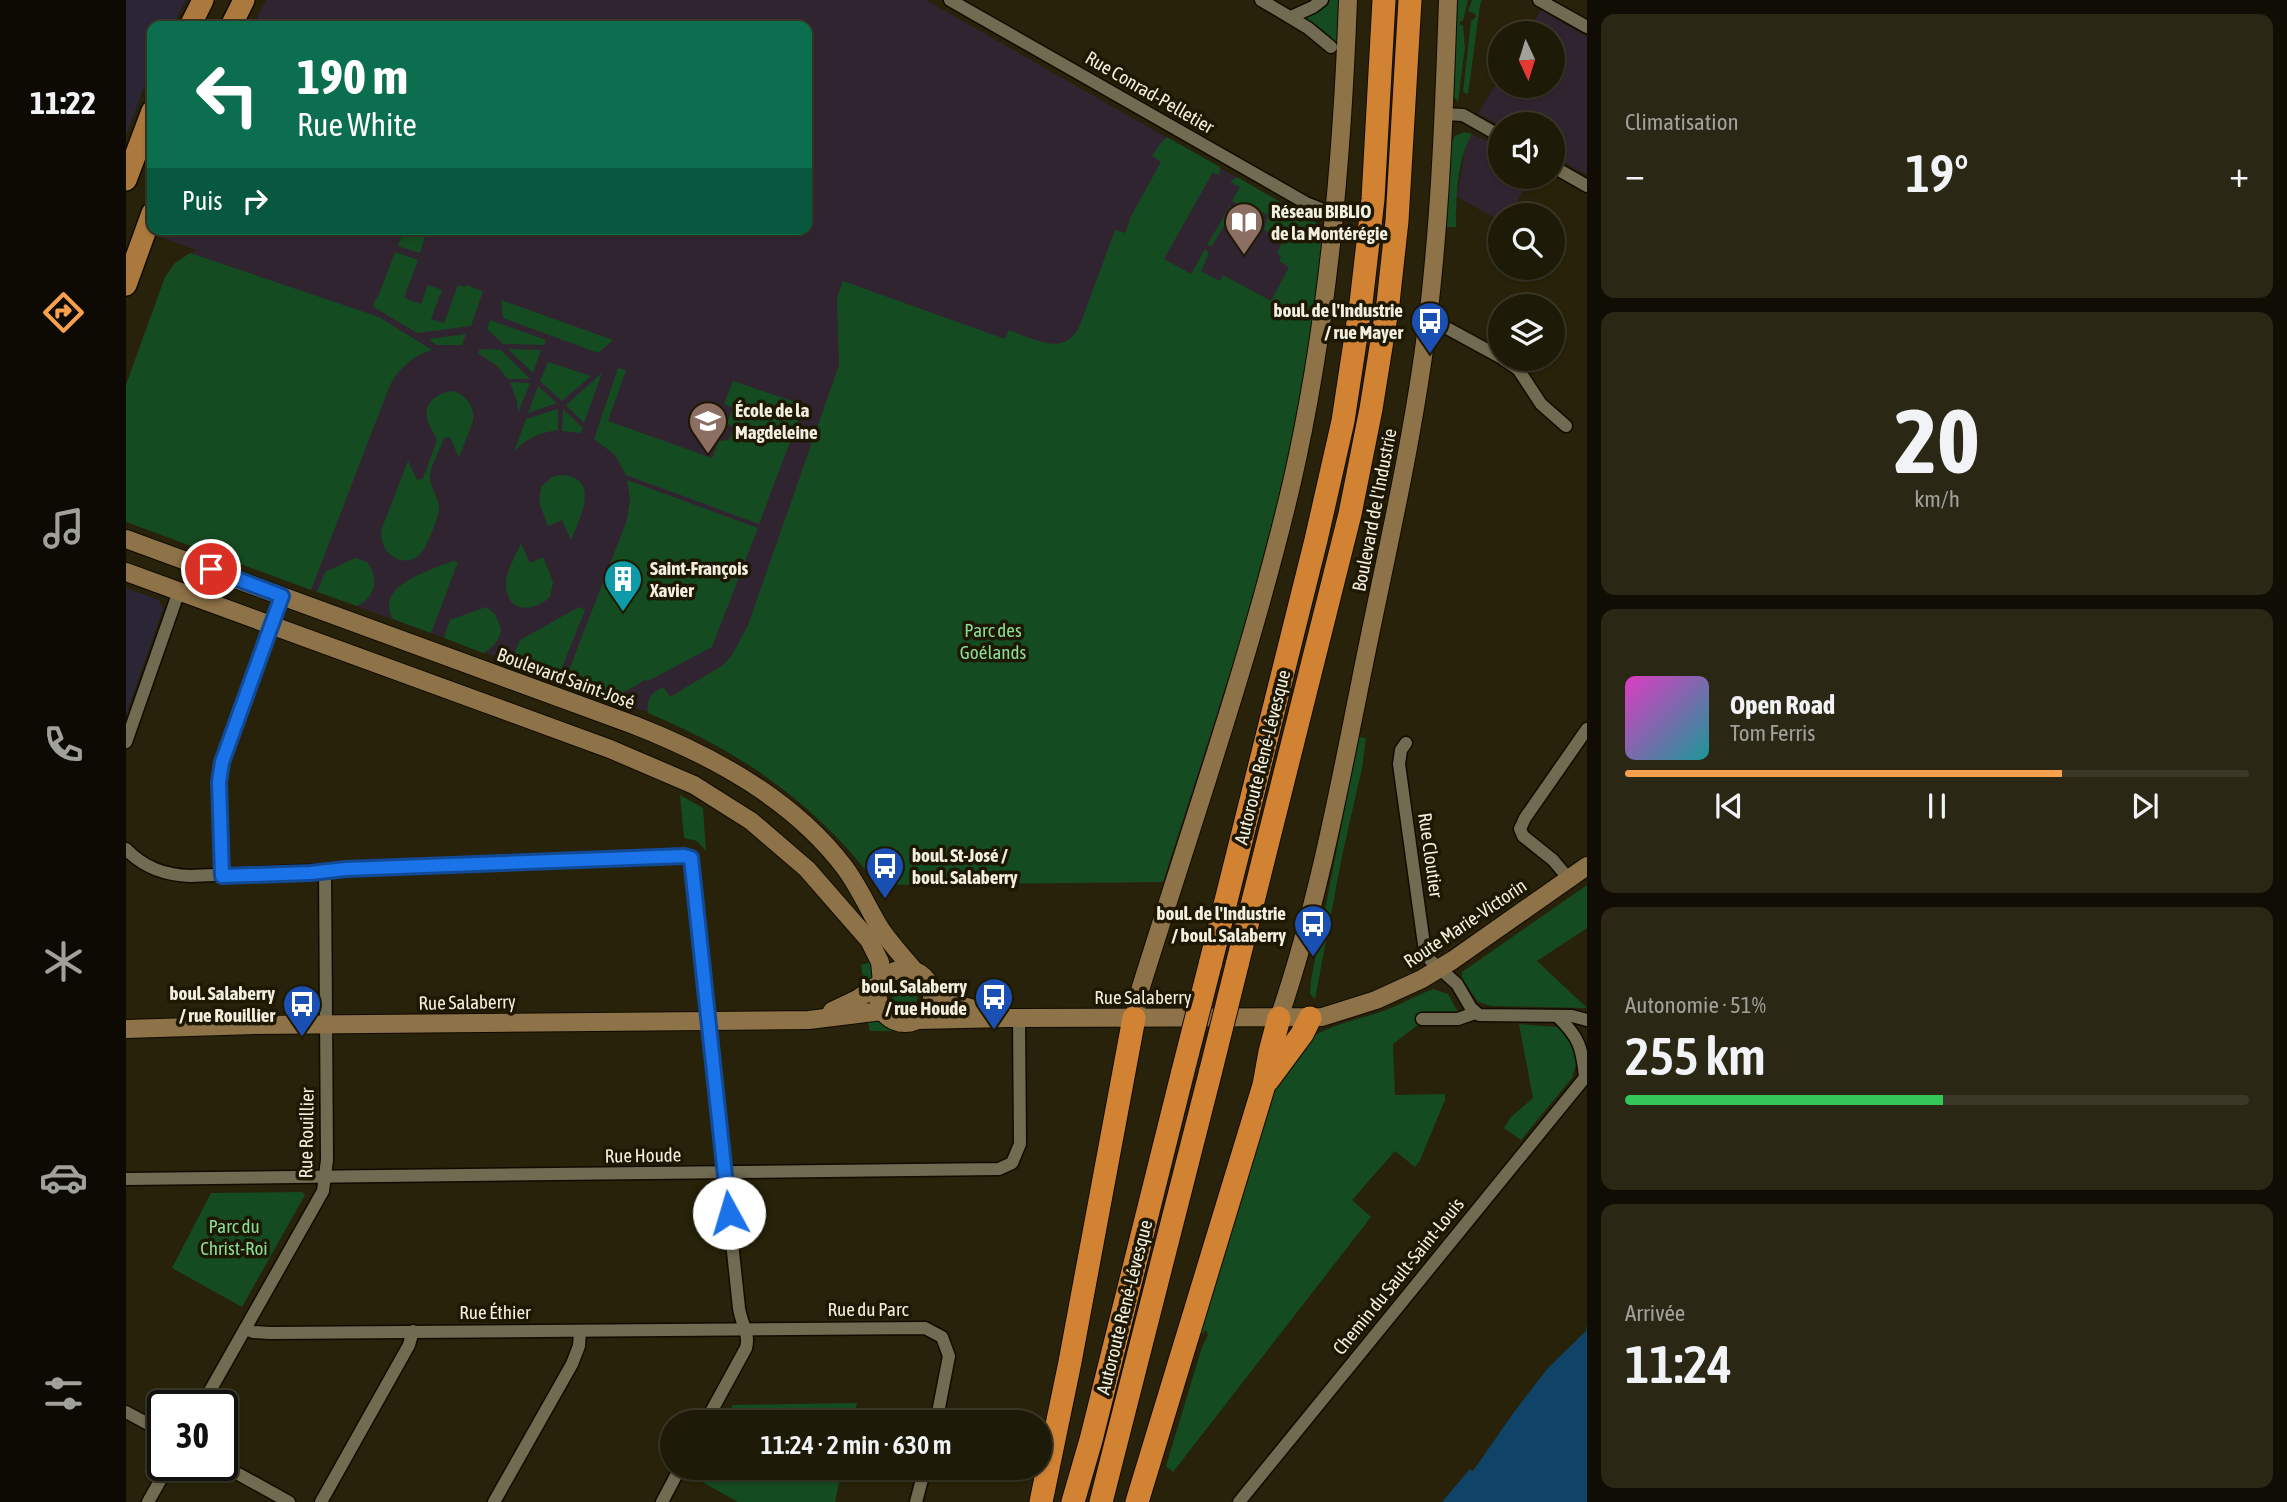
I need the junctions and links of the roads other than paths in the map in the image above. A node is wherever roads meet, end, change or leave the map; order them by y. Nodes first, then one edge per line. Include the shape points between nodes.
1 (203, 0) edge
2 (244, 0) edge
3 (950, 0) edge
4 (1261, 0) edge
5 (1322, 0) edge
6 (1348, 0) edge
7 (1384, 0) edge
8 (1410, 0) edge
9 (1448, 0) edge
10 (1539, 0) edge
11 (1291, 17) junction
12 (192, 21) edge
13 (234, 21) edge
14 (1587, 27) edge
15 (1331, 47) joint
16 (1346, 61) junction
17 (1444, 114) junction
18 (147, 124) edge
19 (1488, 129) edge
20 (1565, 173) edge
21 (126, 180) edge
22 (1587, 186) edge
23 (1334, 211) junction
24 (147, 227) edge
25 (126, 285) edge
26 (1427, 324) junction
27 (1488, 351) edge
28 (1519, 371) edge
29 (1566, 426) dead end
30 (126, 539) edge
31 (126, 572) edge
32 (179, 591) junction
33 (282, 596) junction
34 (271, 625) junction
35 (1587, 729) edge
36 (126, 742) edge
37 (1406, 743) dead end
38 (126, 849) edge
39 (1587, 866) edge
40 (325, 871) junction
41 (222, 876) junction
42 (1569, 879) junction
43 (1440, 969) junction
44 (914, 970) junction
45 (882, 982) junction
46 (932, 990) junction
47 (882, 1011) junction
48 (1475, 1013) junction
49 (1557, 1016) junction
50 (1013, 1018) junction
51 (1134, 1018) junction
52 (1279, 1018) junction
53 (1310, 1018) junction
54 (1422, 1019) dead end
55 (809, 1020) junction
56 (918, 1020) junction
57 (1587, 1020) edge
58 (710, 1021) junction
59 (326, 1024) junction
60 (126, 1029) edge
61 (1586, 1076) edge
62 (1264, 1085) junction
63 (725, 1173) junction
64 (326, 1177) junction
65 (126, 1179) edge
66 (245, 1329) junction
67 (745, 1329) junction
68 (413, 1331) junction
69 (580, 1331) junction
70 (210, 1390) edge
71 (712, 1410) edge
72 (939, 1410) edge
73 (126, 1412) edge
74 (147, 1423) edge
75 (238, 1474) edge
76 (674, 1480) edge
77 (922, 1480) edge
78 (160, 1481) edge
79 (148, 1502) edge
80 (289, 1502) edge
81 (321, 1502) edge
82 (494, 1502) edge
83 (662, 1502) edge
84 (916, 1502) edge
85 (1041, 1502) edge
86 (1073, 1502) edge
87 (1101, 1502) edge
88 (1137, 1502) edge
89 (1239, 1502) edge

1 - 12 main road
2 - 13 main road
3 - 23 street, Rue Conrad-Pelletier via 1306,203
4 - 11 street
5 - 11 street
6 - 16 street
7 - 86 highway, Autoroute René-Lévesque, bridge via 1373,199 1343,421
8 - 87 highway, Autoroute René-Lévesque, bridge via 1388,303 1350,514
9 - 17 street, Boulevard de l'Industrie
10 - 14 street
11 - 15 street
15 - 16 street
16 - 23 street
17 - 19 street via 1463,115
17 - 26 street, Boulevard de l'Industrie
18 - 21 main road
20 - 22 street
23 - 51 street via 1312,373 1283,518
24 - 25 main road
26 - 27 street via 1446,327
26 - 52 street, Boulevard de l'Industrie via 1407,451 1348,745
28 - 29 street via 1541,404
30 - 33 street, Boulevard Saint-José
31 - 32 street
32 - 34 street
32 - 36 street
33 - 34 street
33 - 44 street, Boulevard Saint-José via 642,728 724,766 777,802 828,849
34 - 41 street via 220,772
34 - 45 street via 632,758 706,792 751,821 807,869 869,940 880,961
35 - 42 street via 1520,829
37 - 43 street, Rue Cloutier via 1399,764 1423,940 1427,956
38 - 41 street via 161,872
39 - 42 street, Route Marie-Victorin
40 - 41 street
40 - 58 street via 688,856 693,861
40 - 59 street, Rue Rouillier
42 - 43 street, Route Marie-Victorin
43 - 48 street via 1457,984
43 - 53 street, Route Marie-Victorin via 1376,1000
44 - 45 street via 898,970
44 - 46 street via 927,979
45 - 47 street via 878,996
45 - 55 street, Rue Salaberry via 848,1004
46 - 50 street, Rue Salaberry via 959,1005
46 - 56 street via 929,1010
47 - 55 street, Rue Salaberry
47 - 56 street via 898,1022
48 - 49 street
48 - 54 street via 1458,1019
49 - 57 street
49 - 61 street via 1580,1043
50 - 51 street, Rue Salaberry
50 - 56 street, Rue Salaberry
50 - 63 street, Rue Houde via 1020,1144 1005,1168
51 - 52 street, Rue Salaberry
51 - 85 highway
52 - 53 street, Route Marie-Victorin
52 - 62 highway
53 - 62 highway
55 - 58 street, Rue Salaberry
58 - 59 street, Rue Salaberry
58 - 63 street
59 - 60 street, Rue Salaberry
59 - 64 street, Rue Rouillier
61 - 89 street, Chemin du Sault-Saint-Louis
62 - 88 highway
63 - 64 street, Rue Houde
63 - 67 street
64 - 65 street, Rue Houde
64 - 66 street, Rue Rouillier via 319,1200
66 - 68 street, Rue Éthier via 261,1333
66 - 70 street, Rue Rouillier
67 - 69 street, Rue Éthier
67 - 71 street via 746,1348
67 - 72 street, Rue du Parc via 931,1330 946,1342 949,1356
68 - 69 street, Rue Éthier
68 - 81 street
69 - 82 street via 572,1364
73 - 74 street
75 - 80 street
76 - 83 street
77 - 84 street
78 - 79 street

